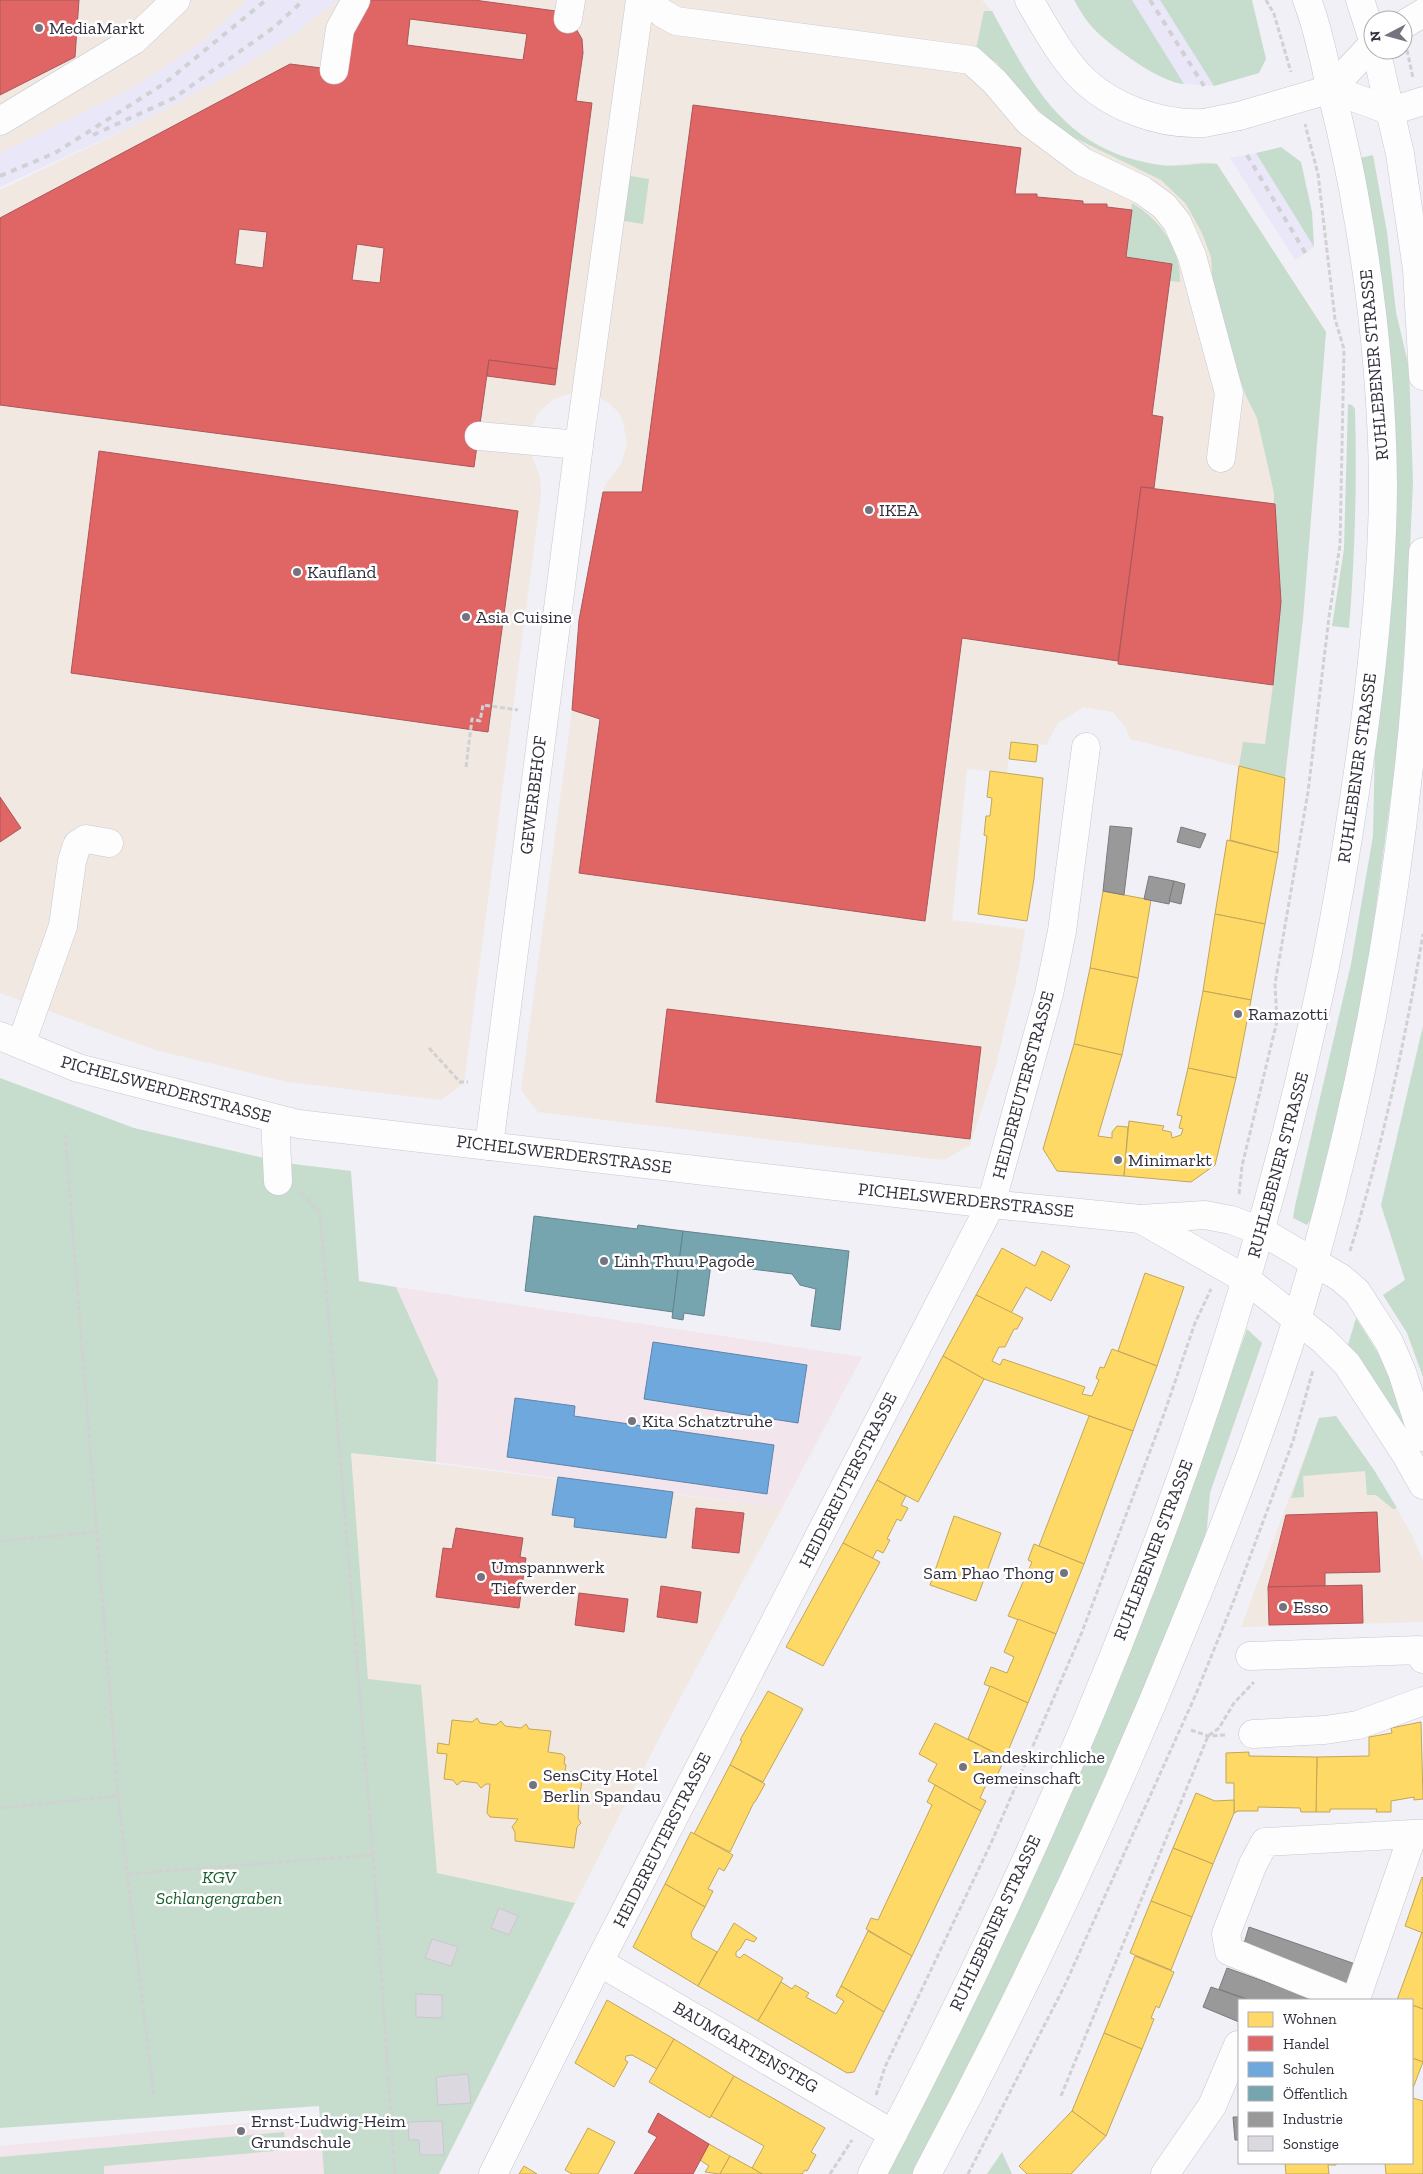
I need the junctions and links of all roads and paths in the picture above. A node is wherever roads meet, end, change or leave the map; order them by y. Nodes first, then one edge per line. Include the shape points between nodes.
1 (176, 0) edge
2 (356, 0) edge
3 (640, 0) edge
4 (647, 0) edge
5 (1029, 0) edge
6 (1266, 0) edge
7 (1307, 0) edge
8 (1282, 40) dead end
9 (1363, 53) edge
10 (1378, 60) edge
11 (334, 70) dead end
12 (1332, 89) junction
13 (1423, 101) edge
14 (1391, 110) junction
15 (0, 121) edge
16 (1315, 160) dead end
17 (1423, 376) edge
18 (479, 436) dead end
19 (579, 445) junction
20 (1221, 458) dead end
21 (1423, 552) edge
22 (518, 710) dead end
23 (1086, 747) dead end
24 (466, 767) dead end
25 (110, 843) dead end
26 (1423, 934) edge
27 (10, 1040) edge
28 (429, 1048) dead end
29 (468, 1082) dead end
30 (275, 1119) junction
31 (65, 1134) dead end
32 (489, 1146) junction
33 (287, 1184) joint
34 (1241, 1187) dead end
35 (991, 1204) junction
36 (1140, 1219) junction
37 (1261, 1231) junction
38 (1352, 1243) dead end
39 (1314, 1261) junction
40 (1247, 1280) junction
41 (1206, 1303) dead end
42 (1297, 1319) junction
43 (1305, 1395) dead end
44 (1423, 1437) edge
45 (1423, 1485) edge
46 (97, 1532) junction
47 (0, 1541) edge
48 (1256, 1656) joint
49 (1423, 1659) edge
50 (1423, 1701) edge
51 (1191, 1730) dead end
52 (1203, 1734) dead end
53 (1254, 1734) dead end
54 (118, 1796) junction
55 (0, 1808) edge
56 (1418, 1834) edge
57 (373, 1855) junction
58 (128, 1874) junction
59 (599, 1962) junction
60 (1238, 2044) dead end
61 (878, 2092) dead end
62 (1061, 2096) dead end
63 (154, 2098) dead end
64 (893, 2134) junction
65 (853, 2138) dead end
66 (395, 2174) edge
67 (493, 2174) edge
68 (830, 2174) edge
69 (872, 2174) edge
70 (927, 2174) edge
71 (968, 2174) edge
72 (1165, 2174) edge

1 - 15 street via 134,40
2 - 11 street via 340,28
3 - 19 street, GEWERBEHOF
4 - 20 street via 676,21 971,60 995,82 1028,122 1082,162 1142,190 1164,206 1177,222 1192,256 1229,393
5 - 12 street, bridge via 1079,74 1095,88 1144,115 1180,123 1204,123
6 - 8 path
7 - 12 street, RUHLEBENER STRASSE
9 - 12 street
10 - 14 street
12 - 14 street
12 - 37 street, RUHLEBENER STRASSE via 1348,158 1370,289 1381,431 1380,562 1353,815 1334,924 1291,1120
13 - 14 street
14 - 17 street via 1417,269
16 - 34 path via 1335,319 1344,349 1340,545 1308,792 1275,984 1277,1021 1242,1166
18 - 19 street
19 - 32 street, GEWERBEHOF
21 - 39 street via 1416,689 1386,938 1351,1113
22 - 24 path via 483,705 480,721 472,720
23 - 35 street, HEIDEREUTERSTRASSE via 1062,931 1049,994
25 - 27 street via 86,840 77,845 63,926
26 - 38 path via 1383,1137
27 - 30 street, PICHELSWERDERSTRASSE via 78,1068
28 - 29 path via 460,1082
30 - 32 street, PICHELSWERDERSTRASSE
30 - 33 street
31 - 46 path
32 - 35 street, PICHELSWERDERSTRASSE
33 - 57 path via 320,1212
35 - 36 street, PICHELSWERDERSTRASSE
35 - 59 street, HEIDEREUTERSTRASSE
36 - 37 street, PICHELSWERDERSTRASSE via 1206,1215
36 - 40 street, PICHELSWERDERSTRASSE
37 - 39 street, PICHELSWERDERSTRASSE
37 - 40 street, RUHLEBENER STRASSE
39 - 42 street
39 - 44 street, PICHELSWERDERSTRASSE via 1342,1278 1356,1292 1389,1342
40 - 42 street, PICHELSWERDERSTRASSE
40 - 64 street, RUHLEBENER STRASSE via 1174,1496 1105,1675 987,1943
41 - 61 path via 1195,1323 1111,1557 1051,1707 885,2067
42 - 45 street, PICHELSWERDERSTRASSE via 1347,1364
42 - 70 street via 1227,1521 1159,1687 1069,1892 982,2072
43 - 71 path via 1288,1457 1196,1694 1064,1987
46 - 47 path
46 - 54 path
48 - 49 street via 1420,1650
48 - 62 path via 1254,1684 1234,1702 1219,1728 1208,1736
50 - 53 street via 1358,1725
51 - 52 path
54 - 55 path
54 - 58 path
56 - 56 street via 1356,1999 1348,1999 1229,1951 1226,1934 1265,1842
57 - 58 path
57 - 66 path
58 - 63 path
59 - 64 street, BAUMGARTENSTEG
59 - 67 street, HEIDEREUTERSTRASSE
60 - 72 street via 1212,2106
64 - 69 street, RUHLEBENER STRASSE
65 - 68 path

